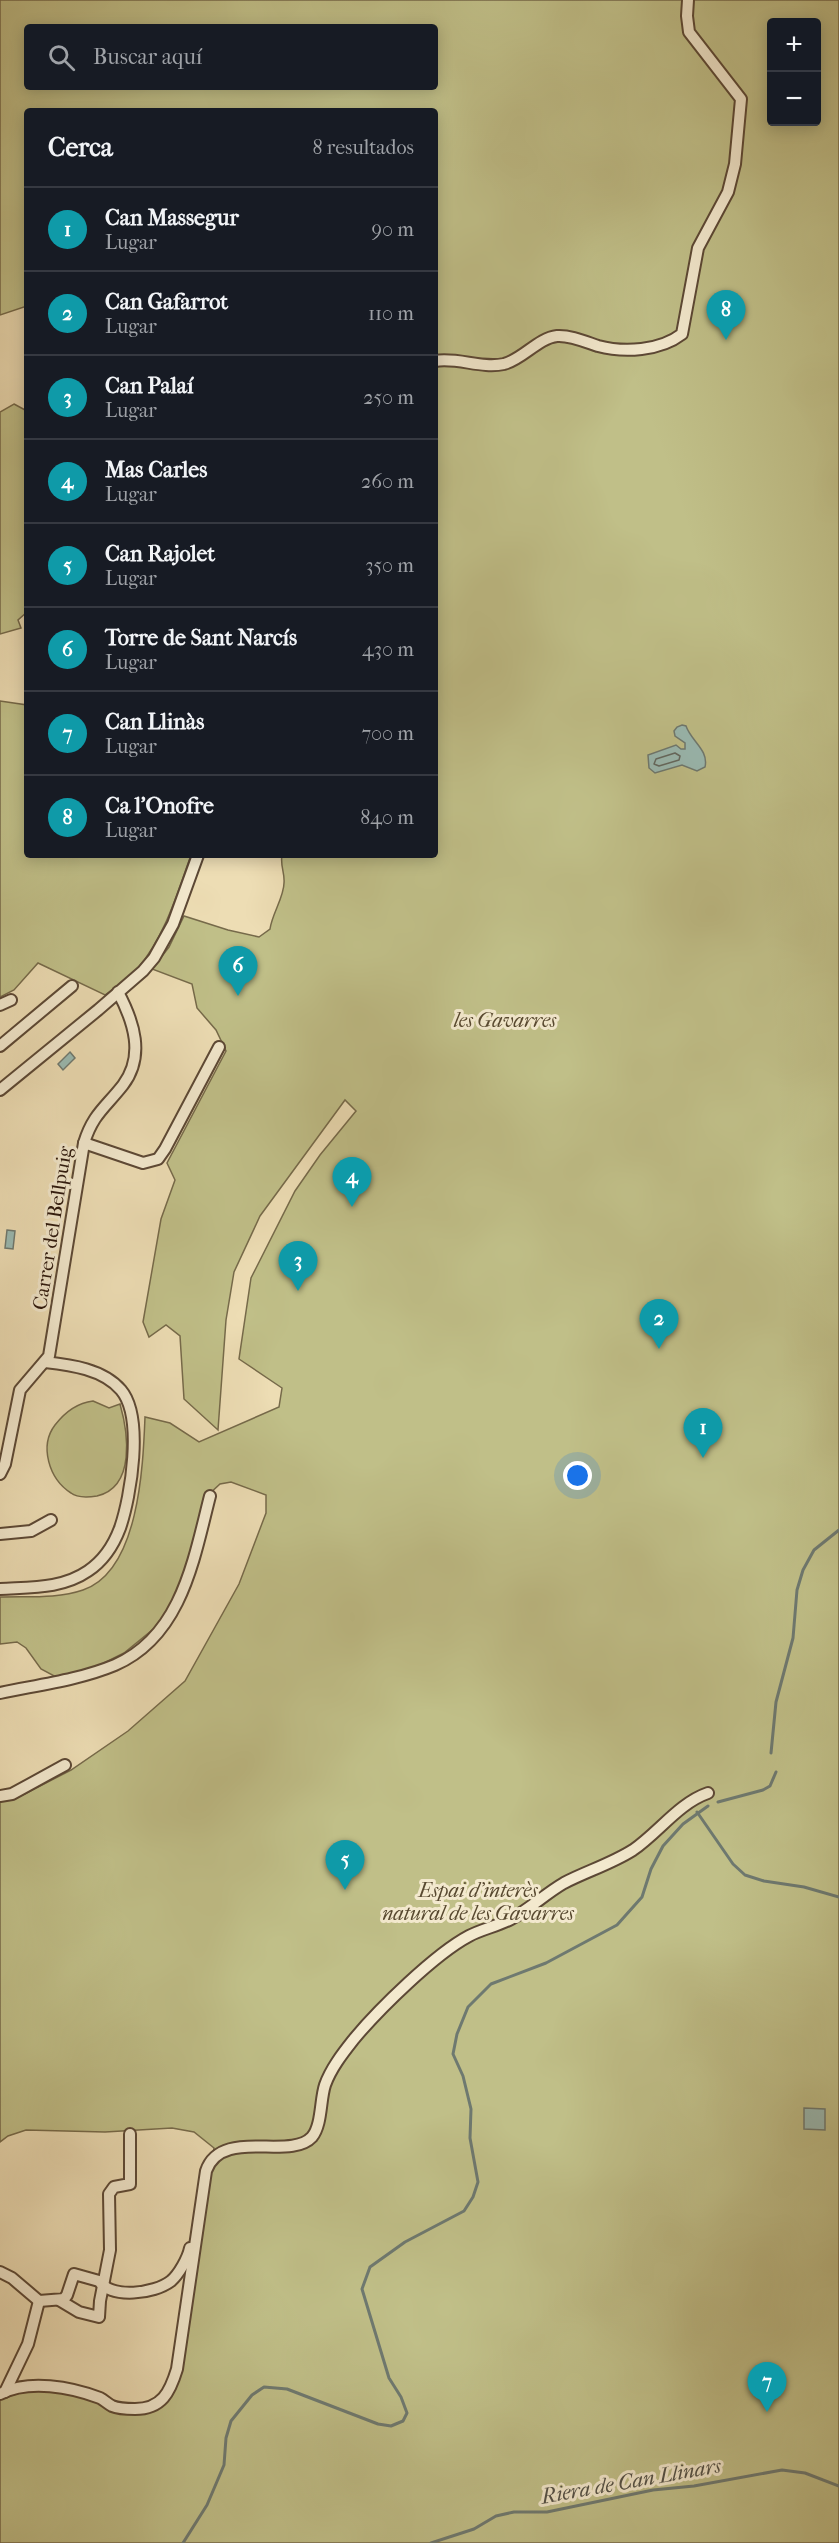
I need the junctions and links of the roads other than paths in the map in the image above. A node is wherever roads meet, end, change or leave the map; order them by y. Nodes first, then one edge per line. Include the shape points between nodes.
1 (688, 0) edge
2 (438, 360) edge
3 (197, 858) edge
4 (72, 986) dead end
5 (118, 992) junction
6 (11, 1000) dead end
7 (0, 1005) edge
8 (0, 1046) edge
9 (219, 1047) dead end
10 (0, 1090) edge
11 (84, 1143) junction
12 (45, 1362) junction
13 (0, 1474) edge
14 (210, 1496) dead end
15 (51, 1520) dead end
16 (0, 1534) edge
17 (0, 1589) edge
18 (0, 1694) edge
19 (65, 1765) dead end
20 (708, 1793) dead end
21 (0, 1796) edge
22 (130, 2134) dead end
23 (200, 2218) junction
24 (0, 2272) edge
25 (103, 2286) junction
26 (59, 2300) junction
27 (39, 2301) junction
28 (2, 2393) edge

1 - 2 street via 689,32 741,99 735,164 728,192 698,248 682,334 655,347 628,348 606,348 558,336 505,363
3 - 5 street via 161,948 143,971
4 - 8 street
5 - 10 street
5 - 11 street, Carrer del Bellpuig via 135,1034 134,1066 125,1083 98,1112
6 - 7 street
9 - 11 street via 158,1159 143,1163
11 - 12 street, Carrer del Bellpuig via 51,1348
12 - 13 street, Carrer del Bellpuig via 20,1390
12 - 17 street via 94,1372 110,1380 126,1397 133,1450 124,1514 108,1551 80,1576 62,1584
14 - 18 street via 177,1605 149,1641 106,1668
15 - 16 street via 31,1531
19 - 21 street via 12,1794
20 - 23 street via 693,1798 633,1849 562,1884 509,1920 470,1936 437,1958 363,2028 337,2062 325,2084 310,2139 289,2145 227,2150 213,2157 206,2171
22 - 25 street via 130,2184 114,2187 109,2194 110,2250
23 - 25 street via 189,2253 171,2281 136,2293
23 - 28 street via 177,2369 168,2393 155,2405 129,2409 61,2388 25,2388
24 - 27 street
25 - 26 street via 99,2281 74,2274 67,2295
25 - 26 street via 99,2317 79,2312
26 - 27 street
27 - 28 street via 28,2344

